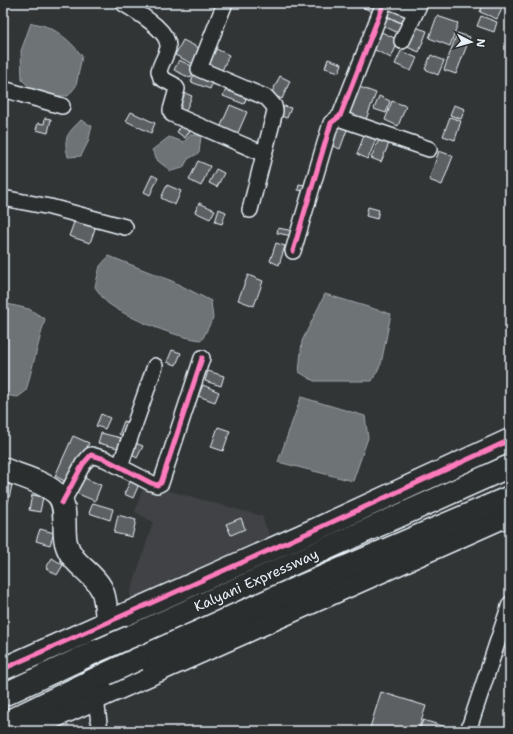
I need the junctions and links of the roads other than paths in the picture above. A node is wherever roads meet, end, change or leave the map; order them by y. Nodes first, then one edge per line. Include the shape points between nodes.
1 (123, 3) edge
2 (225, 3) edge
3 (384, 3) edge
4 (394, 3) edge
5 (417, 7) edge
6 (402, 41) dead end
7 (3, 89) edge
8 (62, 106) dead end
9 (338, 118) junction
10 (429, 149) dead end
11 (264, 154) junction
12 (3, 198) edge
13 (250, 210) dead end
14 (125, 228) dead end
15 (293, 251) dead end
16 (202, 358) dead end
17 (155, 366) dead end
18 (510, 440) edge
19 (120, 466) junction
20 (510, 466) edge
21 (3, 469) edge
22 (510, 497) edge
23 (62, 502) junction
24 (510, 514) edge
25 (510, 604) edge
26 (108, 622) junction
27 (3, 669) edge
28 (128, 685) junction
29 (3, 695) edge
30 (96, 699) junction
31 (3, 724) edge
32 (473, 729) edge
33 (22, 731) edge
34 (100, 731) edge

1 - 11 street via 158,29 167,39 167,50 159,71 161,78 174,85 176,89 171,107 172,114
2 - 11 street via 199,69 270,101 275,111
3 - 9 street
4 - 5 street
5 - 6 street
7 - 8 street
9 - 10 street
9 - 15 street via 331,124
11 - 13 street
12 - 14 street via 50,207
16 - 19 street via 161,483 151,483
17 - 19 street
18 - 26 main road
19 - 23 street via 97,455 89,456
20 - 29 main road, Kalyani Expressway, bridge
21 - 23 main road via 40,484 56,493
22 - 31 main road, Kalyani Expressway, bridge via 138,659
23 - 26 main road via 67,547 72,558 102,588
24 - 28 main road
25 - 32 street
26 - 27 main road
26 - 28 main road
28 - 30 main road
30 - 33 main road
30 - 34 street

